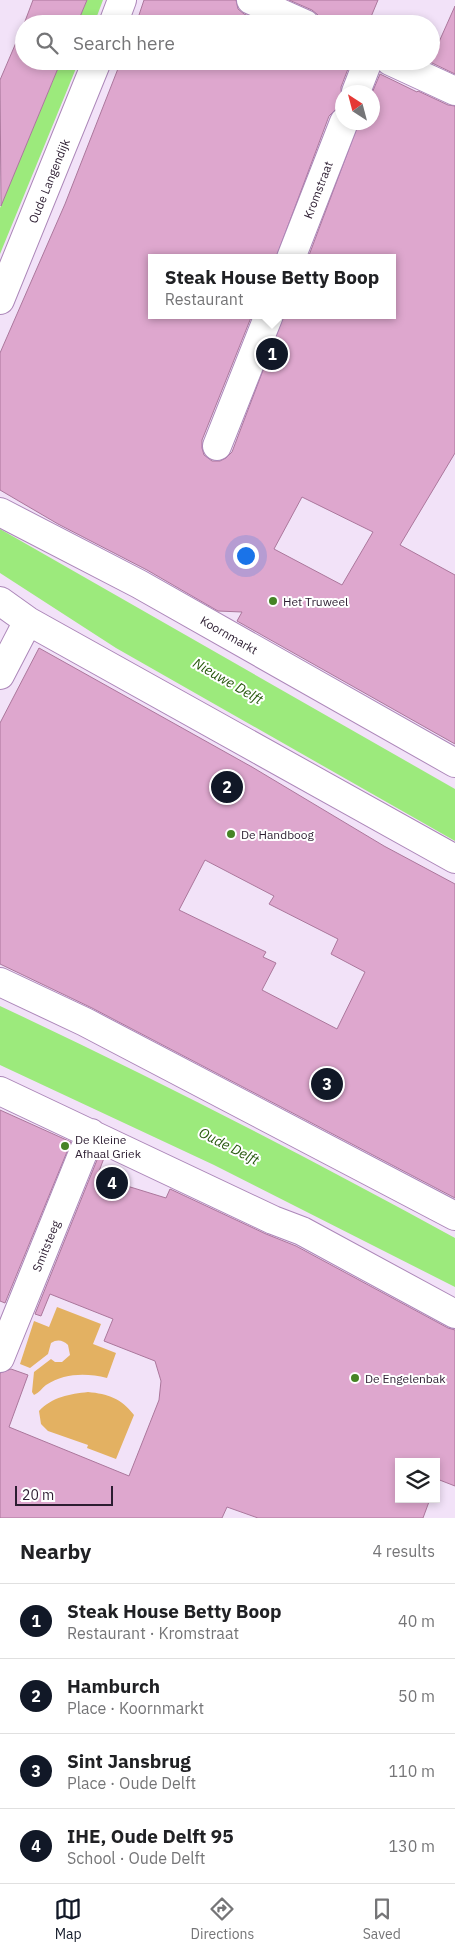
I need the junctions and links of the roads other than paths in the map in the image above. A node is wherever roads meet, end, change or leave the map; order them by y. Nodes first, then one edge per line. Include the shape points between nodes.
1 (122, 0) edge
2 (250, 0) edge
3 (116, 15) edge
4 (284, 15) edge
5 (93, 70) edge
6 (365, 70) edge
7 (410, 70) edge
8 (359, 85) edge
9 (455, 91) edge
10 (341, 130) edge
11 (293, 254) edge
12 (0, 300) edge
13 (267, 319) edge
14 (218, 446) dead end
15 (0, 512) edge
16 (0, 601) edge
17 (28, 621) junction
18 (0, 675) edge
19 (455, 763) edge
20 (455, 859) edge
21 (0, 982) edge
22 (0, 1091) edge
23 (92, 1133) junction
24 (455, 1216) edge
25 (455, 1314) edge
26 (0, 1358) edge

1 - 3 street
2 - 4 street
5 - 12 street, Oude Langendijk
6 - 8 street
7 - 9 street
10 - 11 street, Kromstraat
13 - 14 street
15 - 19 street, Koornmarkt via 139,584
16 - 17 street
17 - 18 street
17 - 20 street
21 - 24 street via 85,1022
22 - 23 street
23 - 25 street via 302,1231
23 - 26 street, Smitsteeg

